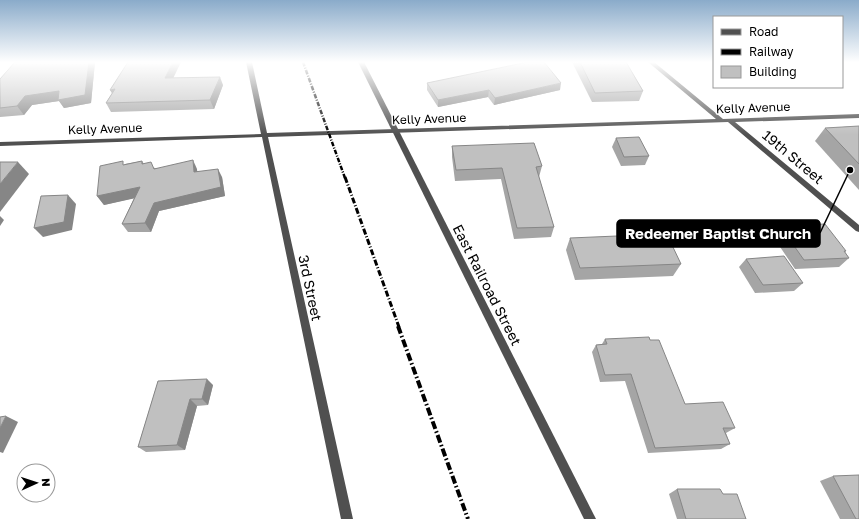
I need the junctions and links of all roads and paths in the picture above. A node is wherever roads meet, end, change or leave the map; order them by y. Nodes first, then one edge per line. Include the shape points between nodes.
1 (254, 86) edge
2 (374, 86) edge
3 (680, 86) edge
4 (859, 116) edge
5 (721, 120) junction
6 (729, 120) junction
7 (395, 131) junction
8 (264, 136) junction
9 (0, 144) edge
10 (859, 229) edge
11 (347, 519) edge
12 (590, 519) edge

1 - 8 street, 3rd Street
2 - 7 street, East Railroad Street
3 - 5 street
4 - 6 street, Kelly Avenue
5 - 6 street, Kelly Avenue
5 - 7 street, Kelly Avenue
6 - 10 street, 19th Street
7 - 8 street, Kelly Avenue
7 - 12 street, East Railroad Street
8 - 9 street, Kelly Avenue
8 - 11 street, 3rd Street

